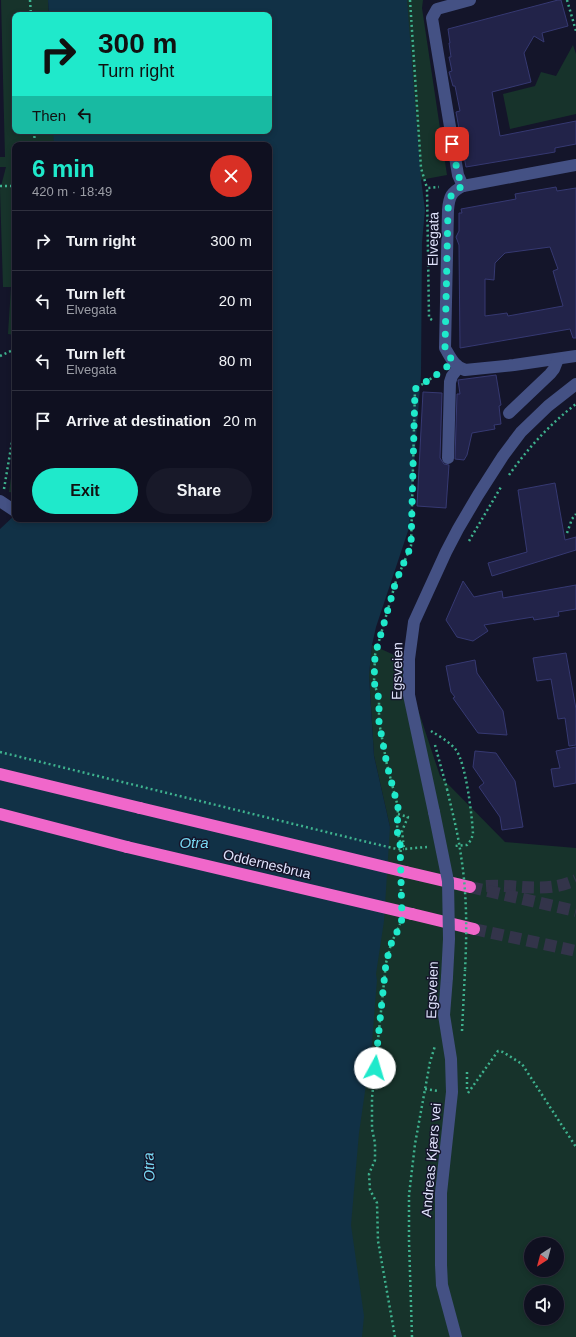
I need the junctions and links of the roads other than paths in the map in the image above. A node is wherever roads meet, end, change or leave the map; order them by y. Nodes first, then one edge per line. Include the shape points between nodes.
1 (470, 0) edge
2 (576, 165) edge
3 (463, 186) junction
4 (576, 356) edge
5 (558, 359) junction
6 (456, 365) junction
7 (576, 384) edge
8 (509, 412) dead end
9 (448, 458) dead end
10 (0, 501) edge
11 (12, 509) edge
12 (0, 774) edge
13 (0, 814) edge
14 (470, 887) tunnel mouth
15 (474, 929) tunnel mouth
16 (446, 1031) joint
17 (456, 1337) edge

1 - 3 street via 437,9 432,18 458,175
2 - 3 street
3 - 6 street, Elvegata via 455,190 449,198 448,210 445,348
4 - 5 street
5 - 6 street via 465,370
5 - 8 street via 550,374
6 - 9 street via 450,382
7 - 16 street, Egsveien, bridge via 537,416 503,456 458,529 414,622 409,660 409,695 448,881 449,939 444,1015
10 - 11 street
12 - 14 highway, Oddernesbrua, bridge
13 - 15 highway, Oddernesbrua, bridge via 407,916
16 - 17 street, Andreas Kjærs vei via 451,1059 452,1092 441,1192 440,1265 442,1285

